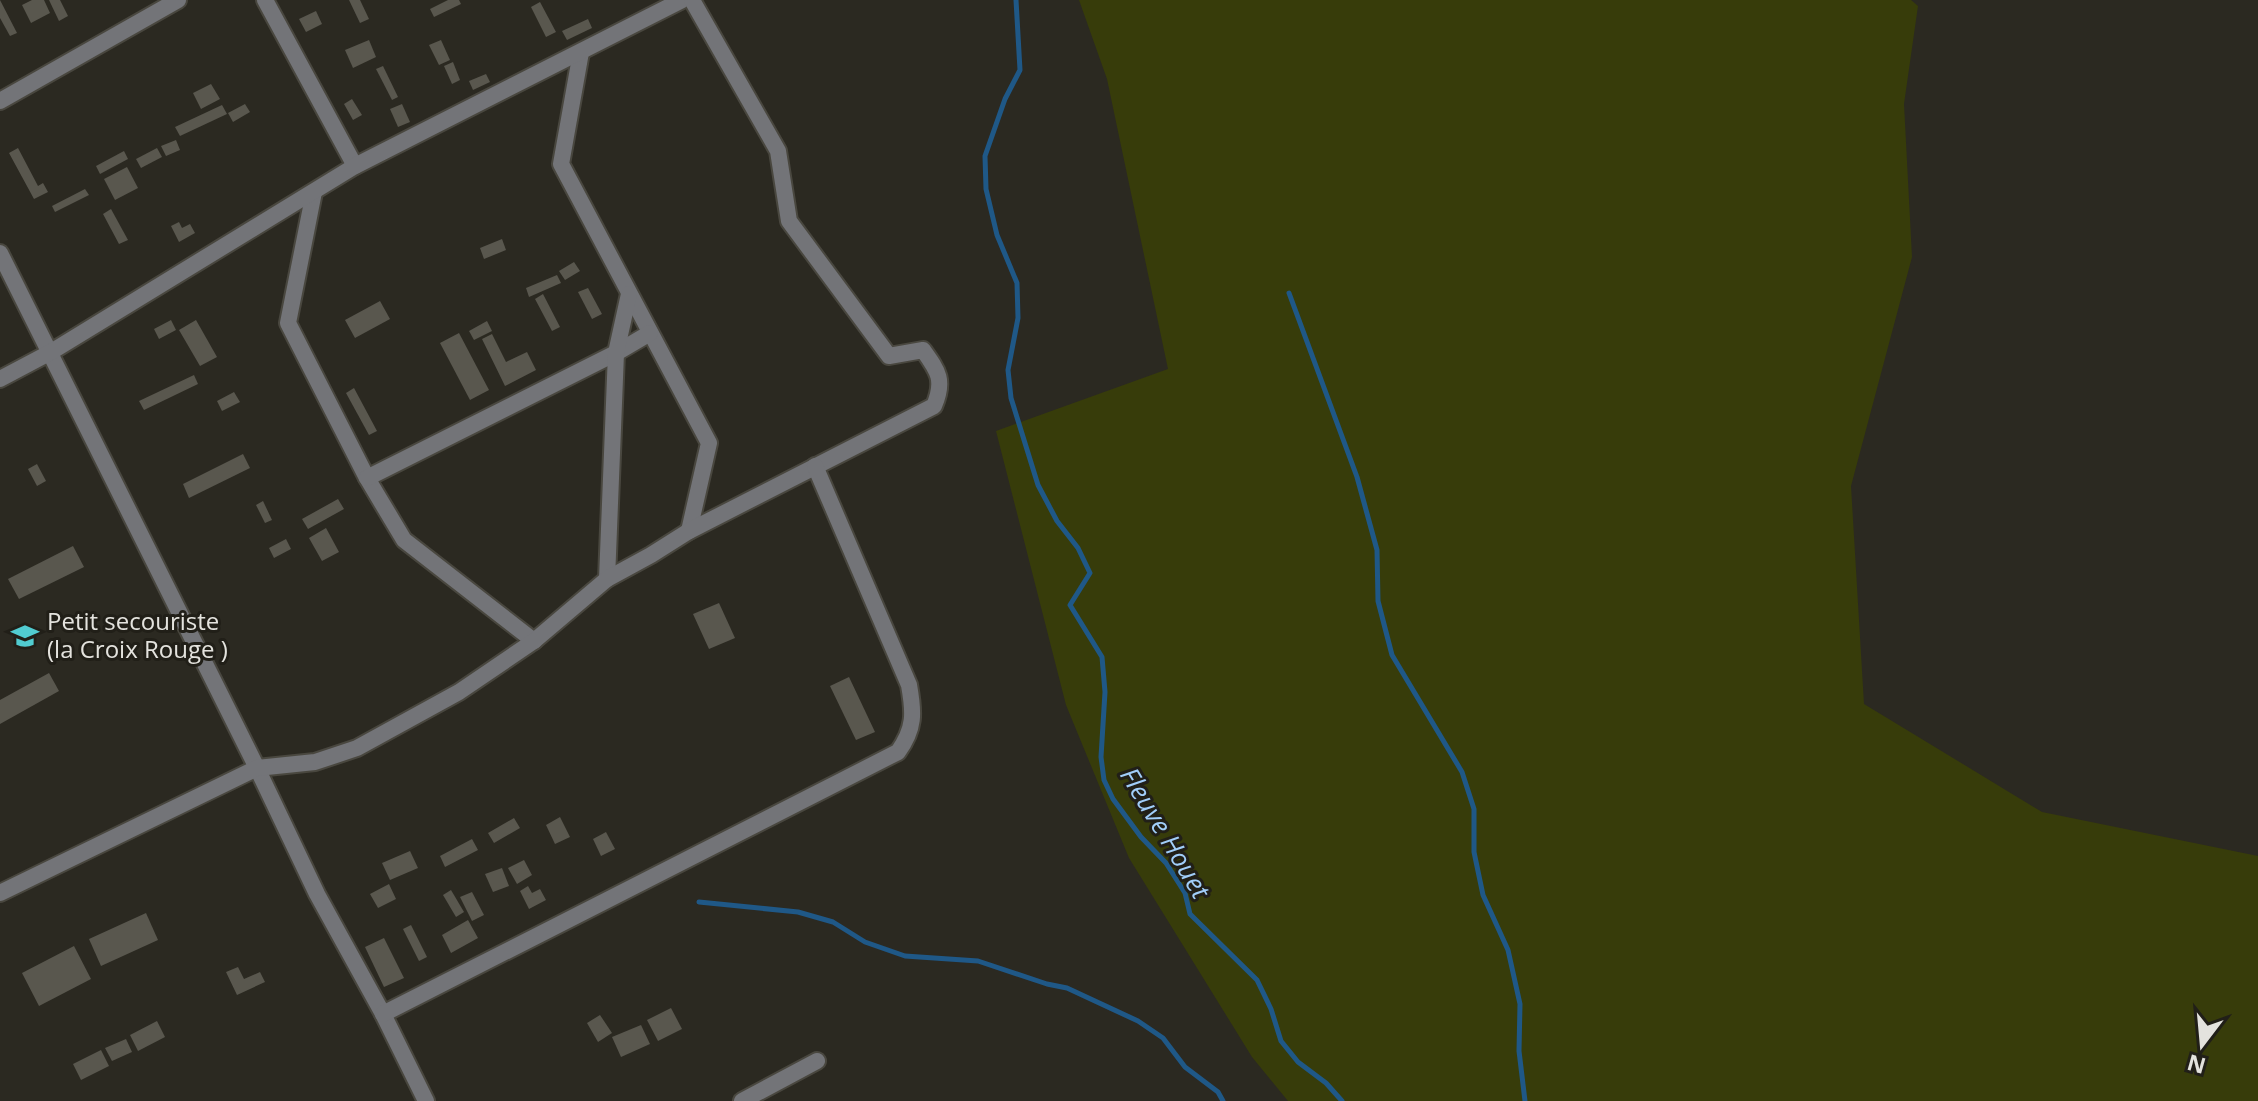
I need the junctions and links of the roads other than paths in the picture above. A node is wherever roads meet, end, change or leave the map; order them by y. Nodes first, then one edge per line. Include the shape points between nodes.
1 (178, 0) edge
2 (265, 0) edge
3 (682, 0) edge
4 (692, 0) edge
5 (581, 52) junction
6 (0, 101) edge
7 (355, 166) junction
8 (314, 192) junction
9 (0, 253) edge
10 (629, 294) junction
11 (650, 333) junction
12 (51, 352) junction
13 (616, 353) junction
14 (0, 379) edge
15 (815, 466) junction
16 (367, 478) junction
17 (689, 531) junction
18 (607, 579) junction
19 (534, 641) junction
20 (257, 768) junction
21 (0, 893) edge
22 (383, 1014) junction
23 (817, 1061) dead end
24 (426, 1101) edge
25 (742, 1101) edge

1 - 6 street
2 - 7 street
3 - 5 street
4 - 15 street via 778,151 789,221 889,356 923,350 939,372 934,406
5 - 7 street
5 - 10 street via 561,164
7 - 8 street
8 - 12 street
8 - 16 street via 288,323
9 - 12 street
10 - 11 street
10 - 13 street
11 - 13 street
11 - 17 street via 709,443
12 - 14 street
12 - 20 street
13 - 16 street
13 - 18 street
15 - 17 street
15 - 22 street via 909,685 914,712 908,738 898,752
16 - 19 street via 404,540
17 - 18 street
18 - 19 street
19 - 20 street via 459,692 357,748 315,762
20 - 21 street
20 - 22 street via 317,894
22 - 24 street
23 - 25 street

